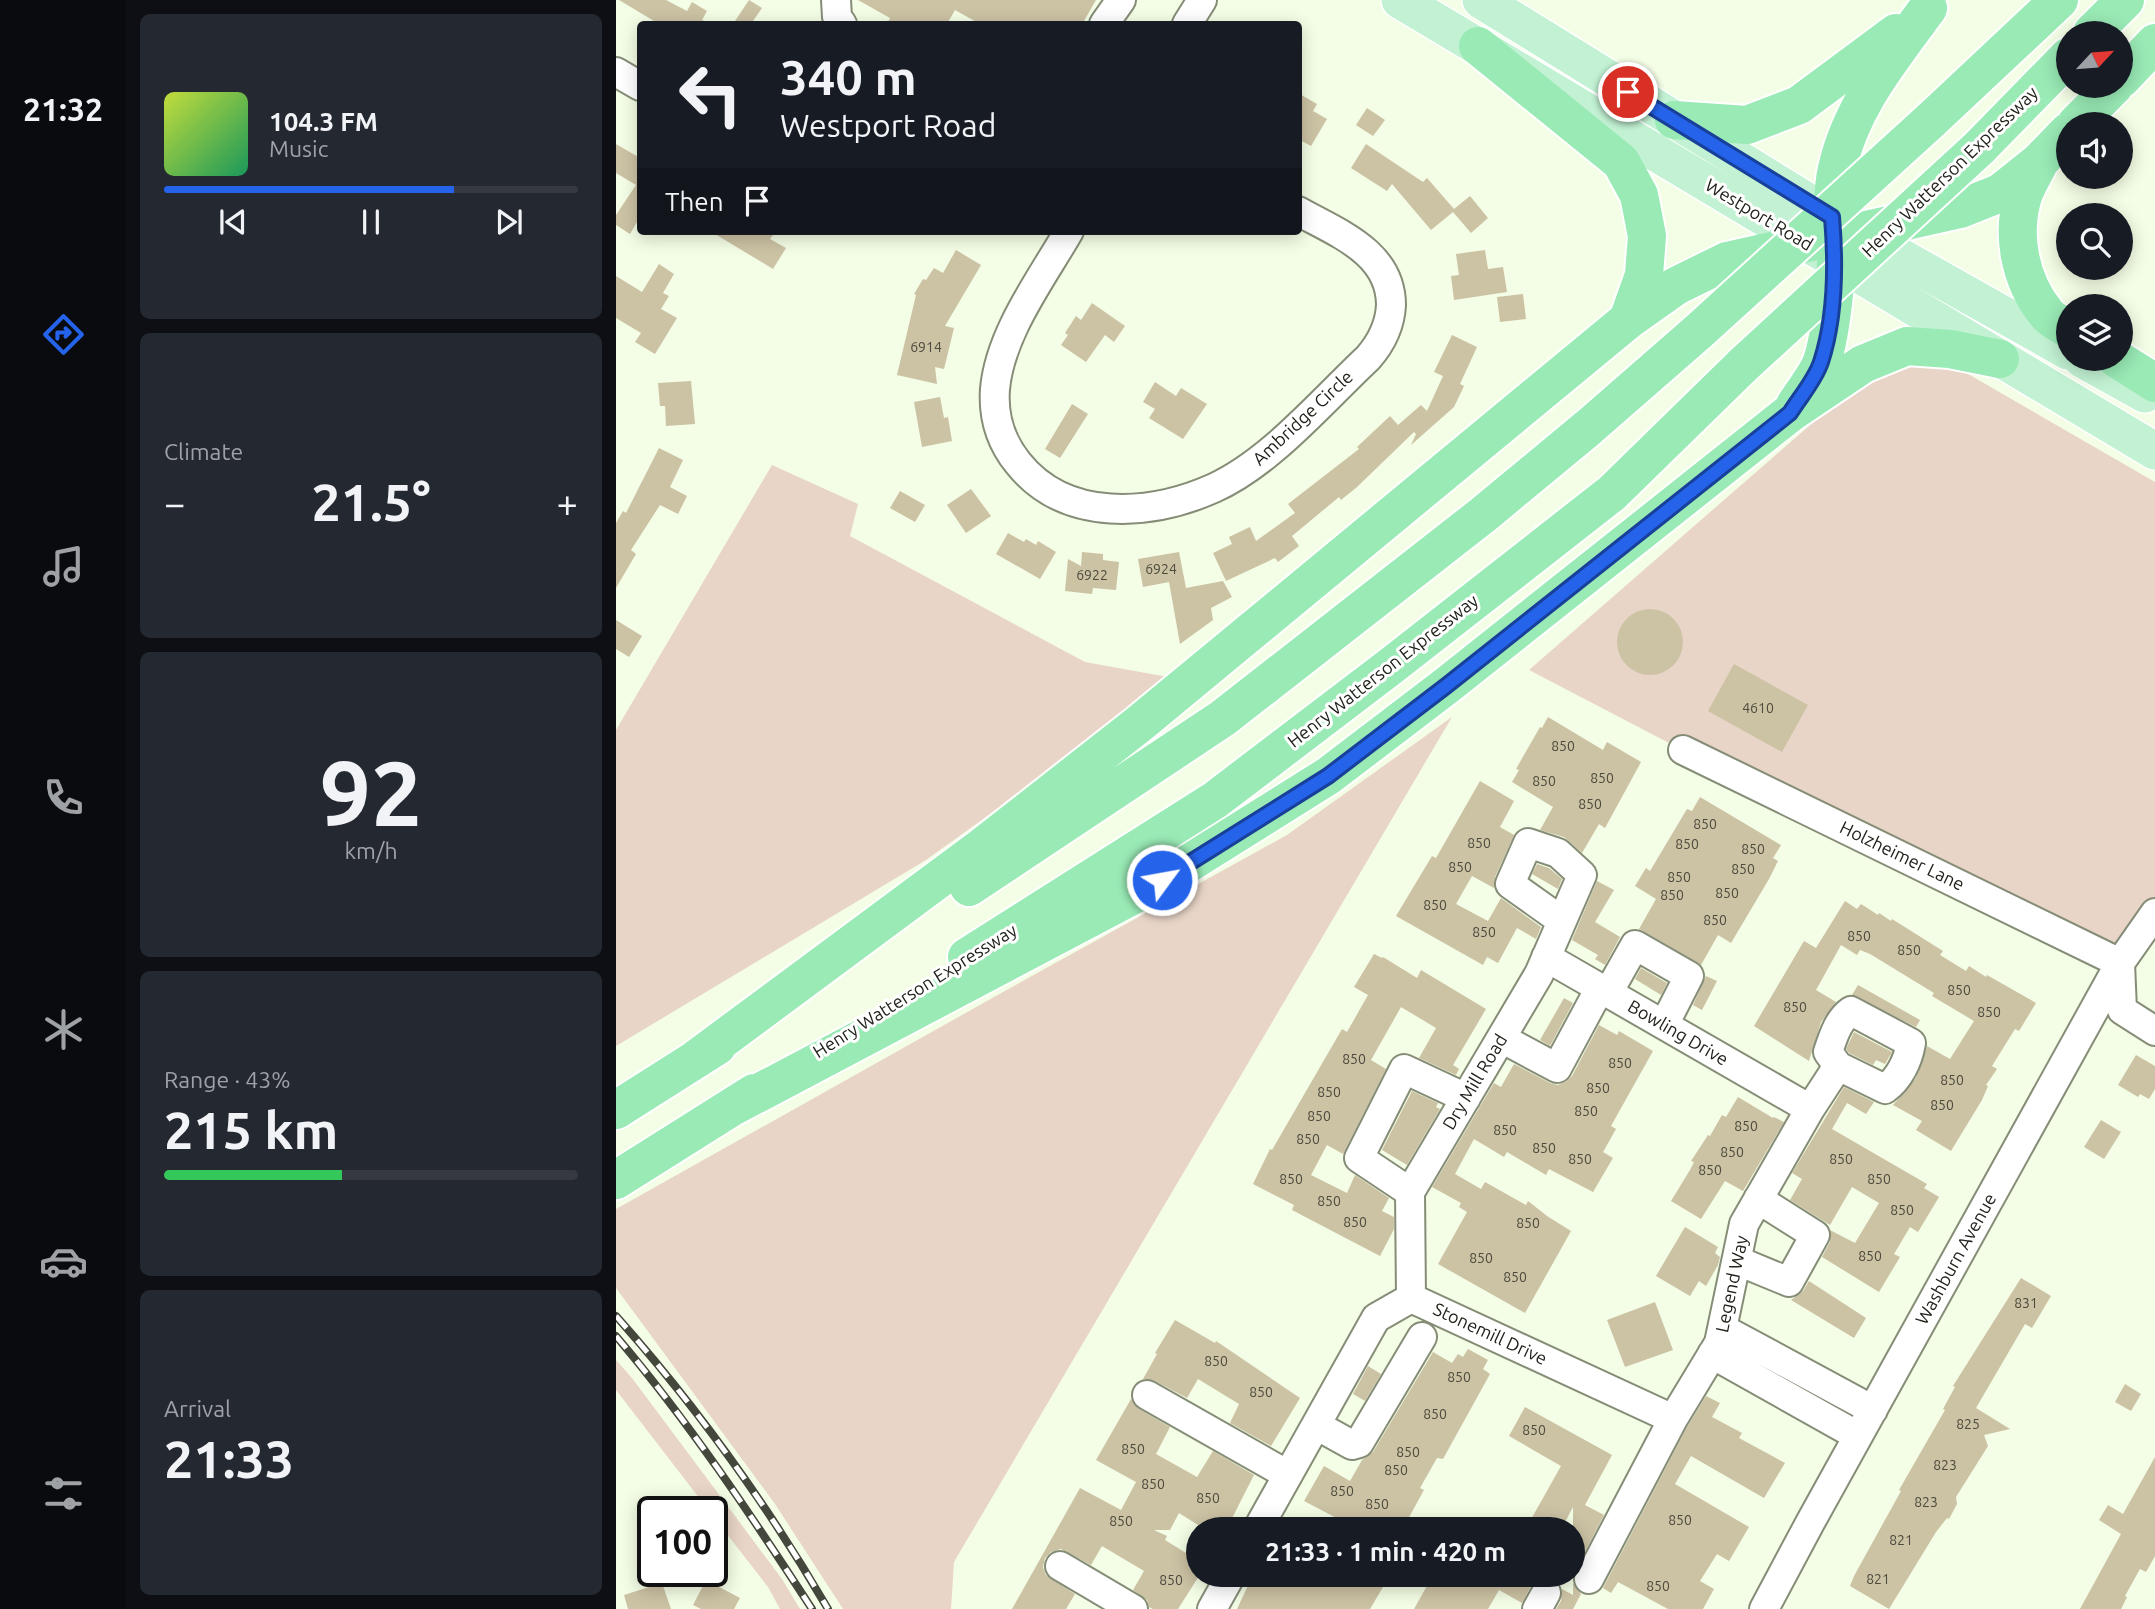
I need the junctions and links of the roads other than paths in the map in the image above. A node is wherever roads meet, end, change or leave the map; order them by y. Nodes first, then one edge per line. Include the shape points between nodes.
1 (836, 0) edge
2 (1121, 0) edge
3 (1202, 0) edge
4 (1399, 0) edge
5 (1480, 0) edge
6 (2059, 0) edge
7 (2125, 0) edge
8 (1933, 4) edge
9 (840, 21) edge
10 (1106, 21) edge
11 (1189, 21) edge
12 (2104, 21) edge
13 (2155, 43) edge
14 (1478, 46) junction
15 (2133, 66) edge
16 (2056, 69) edge
17 (616, 72) edge
18 (637, 84) edge
19 (2102, 98) edge
20 (2088, 112) edge
21 (1674, 120) junction
22 (2056, 144) edge
23 (2040, 161) junction
24 (1302, 213) edge
25 (1067, 235) edge
26 (1833, 238) junction
27 (1628, 320) junction
28 (2056, 321) edge
29 (2056, 345) edge
30 (2000, 359) junction
31 (2133, 369) edge
32 (2103, 371) edge
33 (2155, 383) edge
34 (2155, 400) edge
35 (1790, 413) junction
36 (2155, 451) edge
37 (1683, 750) dead end
38 (2155, 913) edge
39 (1562, 921) junction
40 (1546, 957) junction
41 (2120, 964) junction
42 (1604, 990) junction
43 (1664, 1025) junction
44 (2155, 1031) edge
45 (1502, 1038) junction
46 (696, 1059) junction
47 (1838, 1066) dead end
48 (1466, 1098) junction
49 (732, 1107) junction
50 (1810, 1109) junction
51 (616, 1111) edge
52 (616, 1180) edge
53 (1410, 1192) junction
54 (1758, 1199) junction
55 (1738, 1261) junction
56 (1411, 1298) junction
57 (1422, 1337) dead end
58 (1717, 1342) junction
59 (1147, 1395) dead end
60 (1873, 1410) junction
61 (1673, 1419) junction
62 (1316, 1425) junction
63 (1858, 1436) junction
64 (1288, 1475) junction
65 (1264, 1517) edge
66 (1060, 1566) dead end
67 (1589, 1579) dead end
68 (1224, 1587) edge
69 (1133, 1609) edge
70 (1212, 1609) edge
71 (1764, 1609) edge

1 - 9 street
2 - 10 street
3 - 11 street
4 - 14 main road, Westport Road
5 - 21 main road, Westport Road
6 - 46 highway, bridge via 1699,331 1484,514 1223,718 956,895
7 - 12 highway
8 - 21 highway via 1799,105 1747,125
8 - 26 highway via 1868,90 1849,126 1836,171
13 - 15 highway
14 - 26 main road, Westport Road
14 - 27 highway via 1621,162 1639,195 1647,236 1644,275
16 - 49 highway, Henry Watterson Expressway, bridge via 1979,148 1743,365 1612,493 1215,800
17 - 18 street
19 - 20 highway
21 - 26 main road, Westport Road
22 - 23 highway
23 - 26 highway via 2000,193 1960,209
23 - 28 highway via 2023,196 2017,241 2024,276 2047,315
24 - 25 street, Ambridge Circle via 1361,247 1379,265 1390,290 1387,329 1368,358 1248,468 1190,498 1151,507 1115,509 1061,498 1022,468 1000,431 995,388 1008,337
26 - 27 highway via 1727,261 1676,286
26 - 29 main road, Westport Road
26 - 30 main road, Westport Road
26 - 35 highway via 1830,321 1821,364
27 - 46 highway via 1139,724
30 - 35 highway via 1907,346 1863,364
30 - 36 main road, Westport Road
31 - 33 highway
32 - 34 main road
35 - 49 highway via 1328,776 1162,880
37 - 41 street, Holzheimer Lane
38 - 41 street, Washburn Avenue
39 - 39 street, Dry Mill Road via 1582,875 1558,853 1528,843 1510,884
39 - 40 street, Dry Mill Road
40 - 42 street, Bowling Drive
40 - 45 street, Dry Mill Road
41 - 44 street via 2122,1010
41 - 60 street, Washburn Avenue
42 - 43 street, Bowling Drive
42 - 43 street via 1635,945 1689,976
42 - 45 street via 1557,1068
43 - 50 street, Bowling Drive
45 - 48 street, Dry Mill Road
46 - 51 highway
47 - 50 street, Legend Way
48 - 53 street, Dry Mill Road
48 - 53 street via 1404,1069 1359,1158
49 - 52 highway, Henry Watterson Expressway
50 - 54 street, Legend Way
53 - 56 street
54 - 55 street, Legend Way via 1744,1224
54 - 55 street via 1815,1235 1789,1282
55 - 58 street, Legend Way
56 - 61 street, Stonemill Drive
56 - 62 street, Stonemill Drive via 1376,1318
57 - 62 street via 1359,1443 1352,1445
58 - 60 street
58 - 61 street, Legend Way
58 - 63 street
59 - 64 street
60 - 63 street, Washburn Avenue
61 - 67 street, Legend Way
62 - 64 street, Stonemill Drive
63 - 71 street, Washburn Avenue
64 - 65 street, Stonemill Drive
66 - 69 street
68 - 70 street

